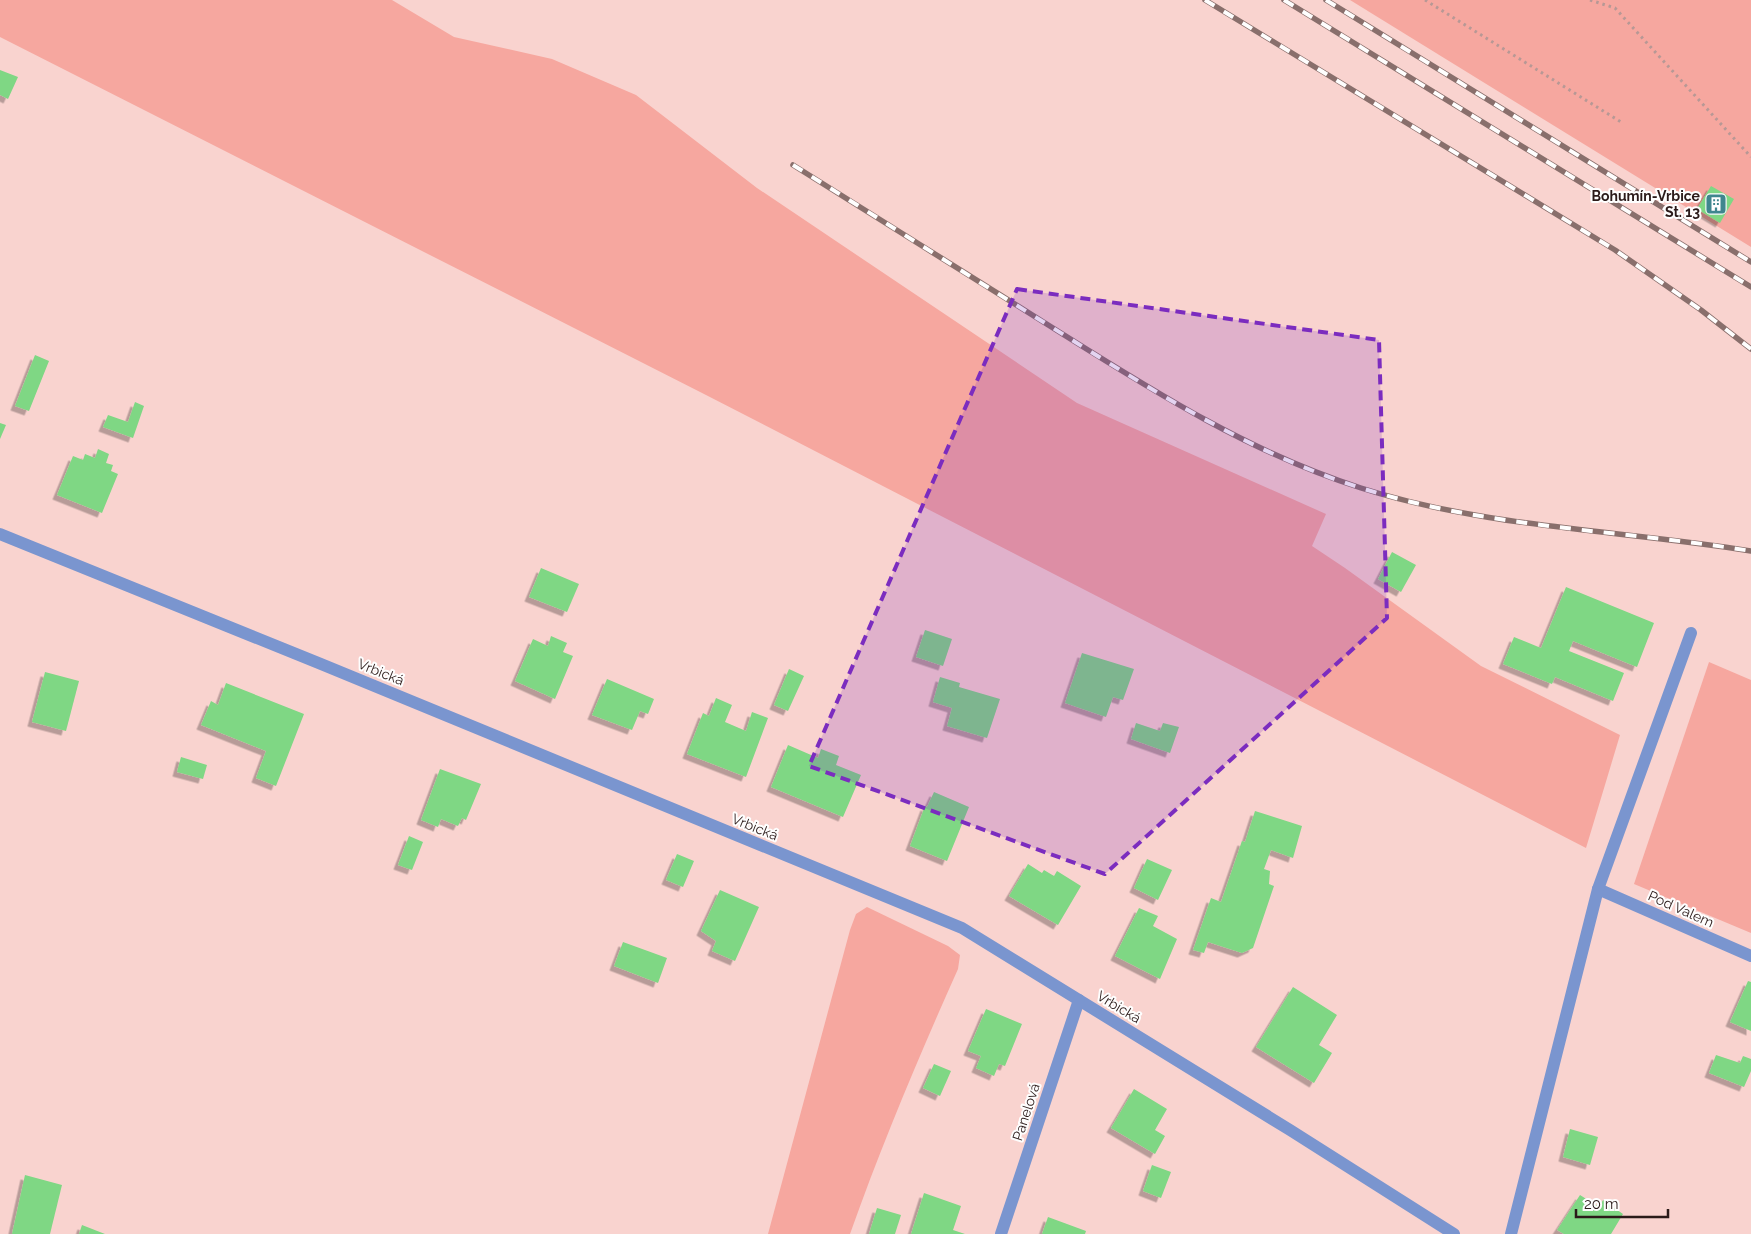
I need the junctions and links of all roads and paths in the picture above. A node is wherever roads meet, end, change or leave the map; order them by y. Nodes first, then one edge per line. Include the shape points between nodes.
1 (1425, 0) edge
2 (1590, 0) edge
3 (1621, 122) dead end
4 (1751, 157) edge
5 (0, 534) edge
6 (1691, 633) dead end
7 (1598, 889) junction
8 (1751, 956) edge
9 (1079, 1000) junction
10 (1001, 1234) edge
11 (1454, 1234) edge
12 (1510, 1234) edge

1 - 3 path
2 - 4 path via 1615,8
5 - 9 street, Vrbická via 962,928
6 - 7 street
7 - 8 street, Pod Valem
7 - 12 street
9 - 10 street, Panelová
9 - 11 street, Vrbická

